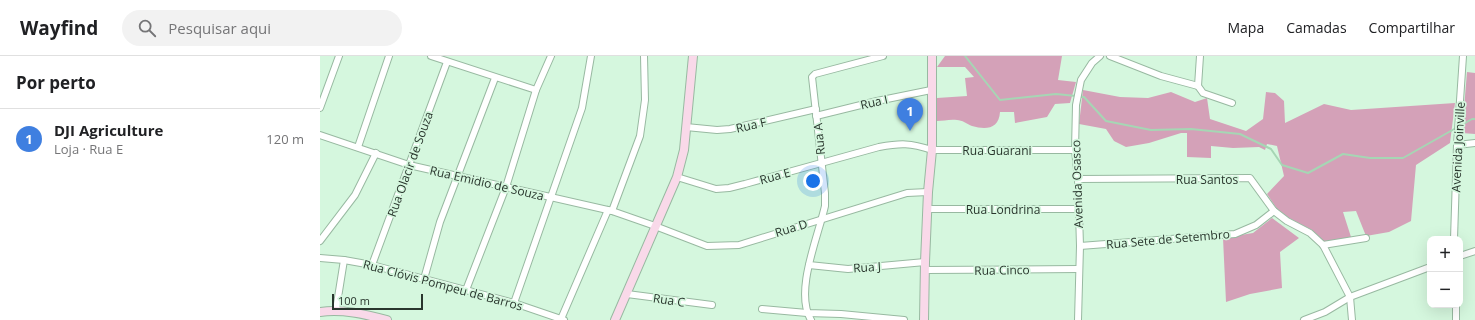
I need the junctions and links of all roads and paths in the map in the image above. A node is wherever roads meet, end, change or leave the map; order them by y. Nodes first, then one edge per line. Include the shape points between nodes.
1 (339, 56) edge
2 (389, 56) edge
3 (431, 56) edge
4 (551, 56) edge
5 (591, 56) edge
6 (644, 56) edge
7 (693, 56) edge
8 (883, 56) edge
9 (932, 56) edge
10 (1100, 56) edge
11 (1110, 56) edge
12 (1200, 56) edge
13 (1463, 56) edge
14 (447, 62) junction
15 (494, 78) junction
16 (1198, 86) junction
17 (536, 90) junction
18 (932, 90) junction
19 (1232, 103) dead end
20 (320, 108) edge
21 (816, 109) junction
22 (816, 116) junction
23 (686, 127) junction
24 (320, 135) edge
25 (1475, 144) edge
26 (1458, 145) junction
27 (919, 146) joint
28 (358, 147) junction
29 (932, 150) junction
30 (1075, 150) junction
31 (376, 153) junction
32 (821, 164) junction
33 (409, 165) junction
34 (456, 176) junction
35 (677, 177) junction
36 (1078, 179) junction
37 (506, 187) junction
38 (928, 192) junction
39 (552, 197) junction
40 (927, 209) junction
41 (1078, 209) junction
42 (610, 211) junction
43 (1274, 211) junction
44 (822, 219) junction
45 (655, 226) junction
46 (1454, 236) edge
47 (1366, 238) dead end
48 (320, 241) edge
49 (1323, 245) junction
50 (1080, 246) junction
51 (1475, 251) edge
52 (1463, 255) edge
53 (320, 258) edge
54 (344, 260) junction
55 (372, 265) junction
56 (809, 266) junction
57 (925, 266) junction
58 (1427, 268) edge
59 (1079, 269) junction
60 (424, 279) junction
61 (466, 290) junction
62 (627, 294) junction
63 (1350, 297) junction
64 (514, 303) junction
65 (712, 305) dead end
66 (1456, 308) edge
67 (762, 309) dead end
68 (336, 310) junction
69 (320, 312) edge
70 (807, 313) junction
71 (562, 319) edge
72 (387, 320) edge
73 (615, 320) edge
74 (811, 320) edge
75 (904, 320) edge
76 (924, 320) edge
77 (1078, 320) edge
78 (1306, 320) edge
79 (1352, 320) edge
80 (1456, 320) edge

1 - 20 street
2 - 28 street
3 - 14 street
4 - 17 street
5 - 39 street via 582,108
6 - 42 street via 645,100 640,136
7 - 23 main road
8 - 21 street, Rua A via 814,75 811,79
9 - 18 main road
10 - 30 street, Avenida Osasco via 1092,62 1081,80 1075,119
11 - 16 street via 1161,76
12 - 16 street
13 - 26 street, Avenida Joinville
14 - 15 street
14 - 33 street, Rua Olacir de Souza
15 - 17 street
15 - 34 street
16 - 19 street via 1204,93
17 - 37 street
18 - 22 street, Rua I
18 - 29 main road
21 - 22 street, Rua A
21 - 23 street, Rua F via 730,129
22 - 32 street, Rua A
23 - 35 main road via 684,150
24 - 28 street, Rua Emidio de Souza
25 - 26 street
26 - 46 street, Avenida Joinville
27 - 29 street, Rua Guarani
27 - 32 street, Rua E via 901,144 879,147
28 - 31 street, Rua Emidio de Souza
29 - 30 street, Rua Guarani
29 - 38 main road
30 - 36 street, Avenida Osasco
31 - 33 street, Rua Emidio de Souza
31 - 48 street via 355,195
32 - 35 street, Rua E via 722,189 706,187
32 - 44 street, Rua A via 825,200
33 - 34 street, Rua Emidio de Souza
33 - 55 street, Rua Olacir de Souza
34 - 37 street, Rua Emidio de Souza
34 - 60 street
35 - 45 main road
36 - 41 street, Avenida Osasco
36 - 43 street, Rua Santos via 1250,178
37 - 39 street, Rua Emidio de Souza
37 - 61 street
38 - 40 main road
38 - 44 street, Rua D via 907,193
39 - 42 street, Rua Emidio de Souza
39 - 64 street
40 - 41 street, Rua Londrina
40 - 57 main road
41 - 50 street, Avenida Osasco
42 - 45 street, Rua Emidio de Souza
42 - 71 street
43 - 49 street, Rua Santos via 1310,233
43 - 50 street, Rua Sete de Setembro via 1256,225 1234,234
44 - 45 street, Rua D via 739,245 706,246
44 - 56 street, Rua A
45 - 62 main road
47 - 49 street
49 - 63 street, Rua Santos
50 - 59 street, Avenida Osasco
51 - 52 street
53 - 54 street, Rua Clóvis Pompeu de Barros
54 - 55 street, Rua Clóvis Pompeu de Barros
54 - 68 street
55 - 60 street, Rua Clóvis Pompeu de Barros
56 - 57 street, Rua J via 848,269
56 - 70 street, Rua A via 804,299
57 - 59 street, Rua Cinco
57 - 76 main road
58 - 63 street
59 - 77 street, Avenida Osasco
60 - 61 street, Rua Clóvis Pompeu de Barros
61 - 64 street, Rua Clóvis Pompeu de Barros
62 - 65 street, Rua C
62 - 73 main road
63 - 78 street via 1326,312
63 - 79 street, Rua Santos
64 - 71 street, Rua Clóvis Pompeu de Barros
66 - 80 street
67 - 70 street
68 - 69 main road
68 - 72 main road
70 - 74 street, Rua A
70 - 75 street

